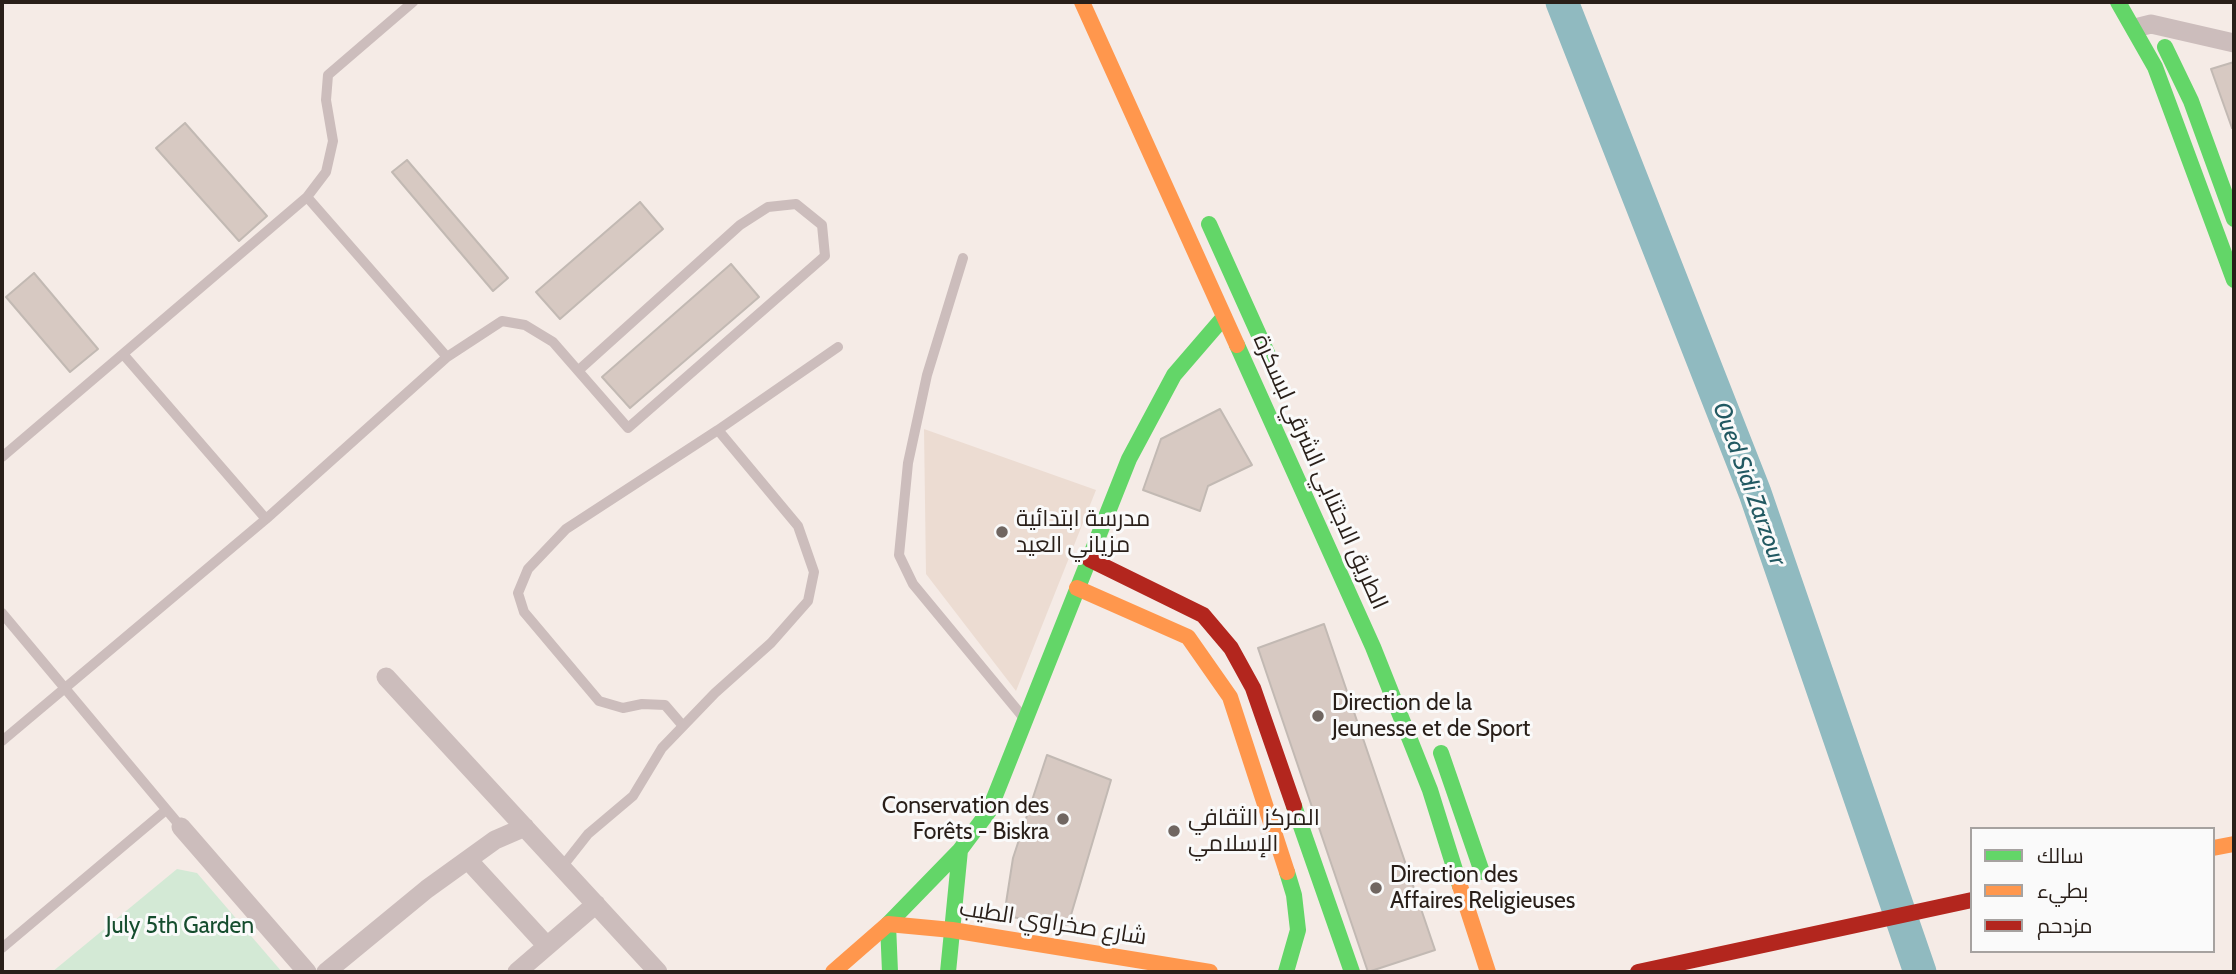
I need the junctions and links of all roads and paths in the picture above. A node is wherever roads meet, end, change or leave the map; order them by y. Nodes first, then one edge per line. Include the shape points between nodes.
1 (413, 2) edge
2 (1082, 2) edge
3 (2118, 2) edge
4 (2143, 22) junction
5 (2234, 43) edge
6 (307, 197) junction
7 (1201, 206) dead end
8 (2234, 219) edge
9 (963, 257) dead end
10 (2234, 280) edge
11 (1224, 317) junction
12 (838, 347) dead end
13 (123, 354) junction
14 (447, 357) junction
15 (1274, 366) dead end
16 (580, 369) junction
17 (718, 430) junction
18 (2, 457) edge
19 (266, 519) junction
20 (1089, 559) junction
21 (1077, 588) junction
22 (2, 613) edge
23 (386, 677) dead end
24 (1254, 688) junction
25 (65, 690) junction
26 (1230, 697) junction
27 (1026, 721) junction
28 (683, 726) junction
29 (1433, 734) dead end
30 (2, 741) edge
31 (166, 810) junction
32 (181, 827) joint
33 (525, 827) junction
34 (2234, 844) edge
35 (2215, 848) edge
36 (960, 850) junction
37 (468, 860) junction
38 (562, 867) junction
39 (1485, 883) dead end
40 (1970, 900) edge
41 (596, 904) junction
42 (888, 924) junction
43 (1317, 928) junction
44 (952, 930) junction
45 (547, 946) junction
46 (2, 948) edge
47 (1172, 969) edge
48 (307, 972) edge
49 (326, 972) edge
50 (517, 972) edge
51 (658, 972) edge
52 (833, 972) edge
53 (890, 972) edge
54 (948, 972) edge
55 (1210, 972) edge
56 (1286, 972) edge
57 (1352, 972) edge
58 (1488, 972) edge
59 (1638, 972) edge

1 - 6 lane via 328,75 326,100 333,141 326,172
2 - 11 main road, الطريق الاجتنابي الشرقي لبسكرة
3 - 4 main road
4 - 5 street
4 - 8 main road via 2191,101
4 - 10 main road
6 - 13 lane
6 - 14 lane
7 - 15 main road, الطريق الاجتنابي الشرقي لبسكرة
9 - 27 lane via 927,375 911,450 899,555 913,584
11 - 20 main road via 1174,375 1129,458
11 - 58 main road, الطريق الاجتنابي الشرقي لبسكرة via 1378,659 1430,790
12 - 17 lane
13 - 18 lane
13 - 19 lane
14 - 16 lane via 502,321 525,325 552,342
14 - 19 lane
16 - 16 lane via 628,428 825,256 822,225 796,204 768,207 740,225
17 - 28 lane via 799,526 814,572 808,601 771,643
17 - 28 lane via 566,529 528,569 519,593 524,612 599,701 623,708 665,705
19 - 25 lane
20 - 21 main road
20 - 24 main road via 1203,615 1231,648
21 - 26 main road via 1188,638
21 - 27 main road
22 - 25 lane
23 - 33 street
24 - 26 main road
24 - 43 main road
25 - 30 lane
25 - 31 lane
26 - 43 main road via 1294,895
27 - 36 main road via 989,811
28 - 38 lane via 662,748 633,796 588,834
29 - 39 main road
31 - 32 lane
31 - 46 lane
32 - 48 street
33 - 37 street via 495,840
33 - 38 street
34 - 35 main road
36 - 42 main road
36 - 44 main road
37 - 45 street
37 - 49 street
38 - 41 street
40 - 59 main road
41 - 45 street
41 - 51 street
42 - 44 main road, شارع صخراوي الطيب
42 - 52 main road
42 - 53 main road
43 - 56 main road
43 - 57 main road
44 - 47 main road, شارع صخراوي الطيب
44 - 54 main road
45 - 50 street
47 - 55 main road, شارع صخراوي الطيب

